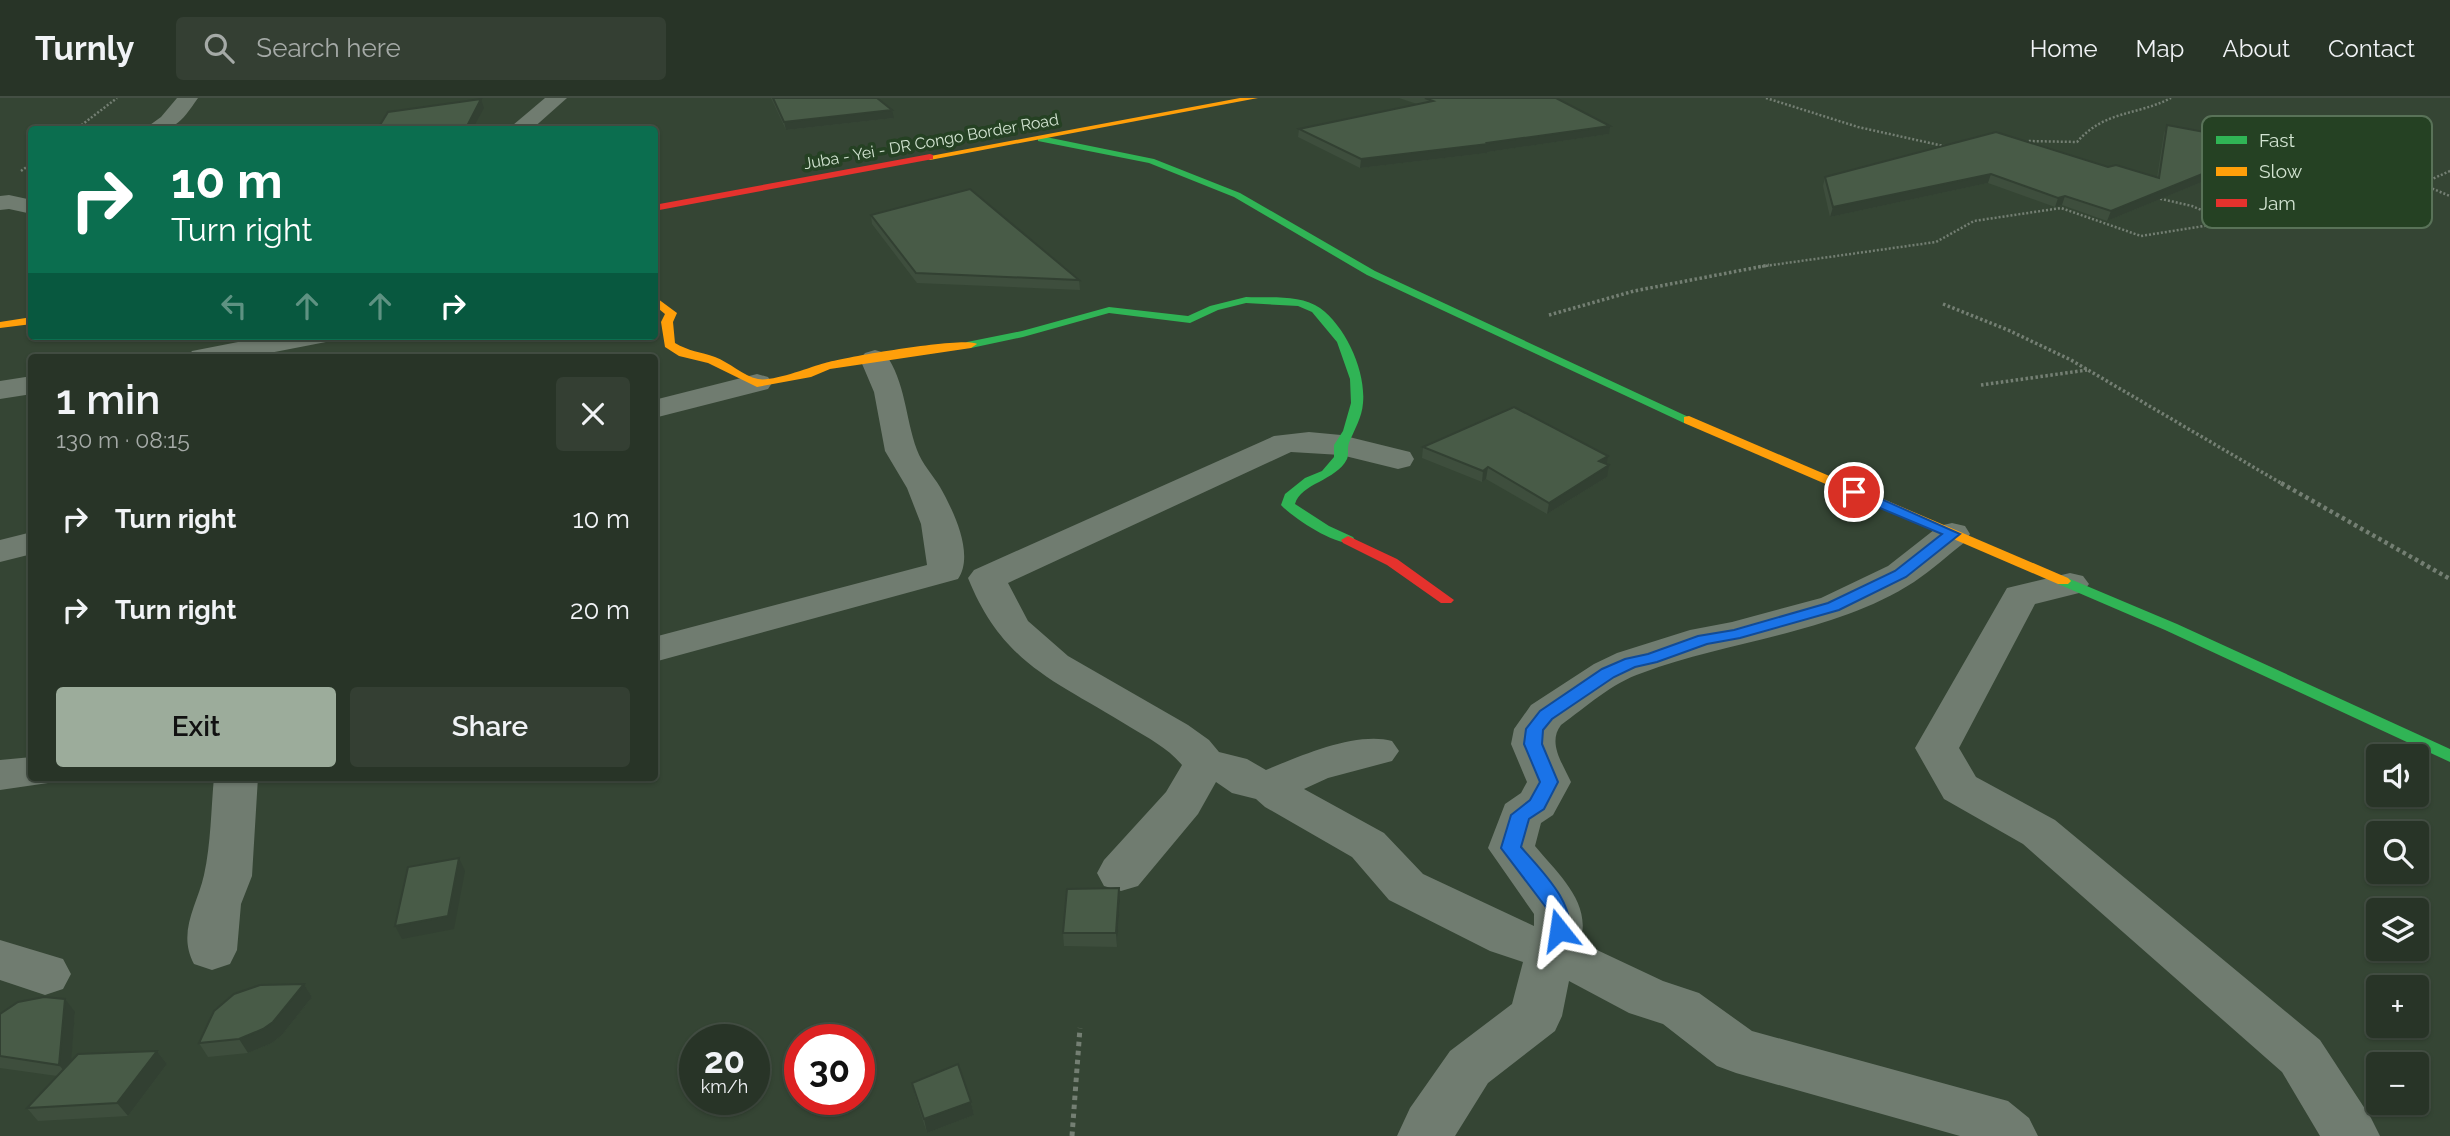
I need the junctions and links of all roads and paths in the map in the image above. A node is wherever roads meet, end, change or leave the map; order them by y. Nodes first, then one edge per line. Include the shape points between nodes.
1 (117, 98) edge
2 (188, 98) edge
3 (557, 98) edge
4 (1254, 98) edge
5 (1766, 98) edge
6 (2172, 98) edge
7 (80, 126) edge
8 (160, 126) edge
9 (522, 126) edge
10 (1041, 139) junction
11 (2017, 148) edge
12 (1957, 150) edge
13 (2450, 171) edge
14 (2432, 179) edge
15 (2432, 189) edge
16 (2450, 196) edge
17 (2153, 197) edge
18 (0, 203) edge
19 (28, 206) edge
20 (658, 207) edge
21 (2202, 210) edge
22 (2202, 226) edge
23 (658, 302) edge
24 (1943, 304) dead end
25 (28, 321) edge
26 (0, 325) edge
27 (1497, 330) junction
28 (294, 340) edge
29 (218, 354) edge
30 (875, 359) junction
31 (2088, 370) junction
32 (757, 383) junction
33 (1981, 385) dead end
34 (28, 386) edge
35 (0, 390) edge
36 (658, 408) edge
37 (1341, 445) junction
38 (1398, 459) dead end
39 (1952, 534) junction
40 (28, 544) edge
41 (0, 551) edge
42 (2450, 579) edge
43 (2070, 584) junction
44 (1446, 600) dead end
45 (658, 649) edge
46 (1377, 751) dead end
47 (2450, 756) edge
48 (1204, 764) junction
49 (28, 772) edge
50 (0, 775) edge
51 (236, 781) edge
52 (1270, 786) junction
53 (1121, 873) dead end
54 (212, 950) dead end
55 (1550, 952) junction
56 (1080, 1028) dead end
57 (1072, 1136) edge
58 (1426, 1136) edge
59 (2009, 1136) edge
60 (2351, 1136) edge

1 - 7 path
2 - 8 street
3 - 9 street
4 - 10 street, Juba - Yei - DR Congo Border Road
5 - 12 path via 1858,127
6 - 11 path via 2161,105 2116,113 2087,129 2077,142 2028,141
10 - 20 street, Juba - Yei - DR Congo Border Road
10 - 27 street via 1151,161 1237,195 1371,273
13 - 14 path
15 - 16 path
17 - 21 path
18 - 19 street
22 - 27 path via 2141,236 2061,208 1974,221 1936,242 1762,266 1634,291
23 - 32 street via 671,313 669,345
24 - 31 path
25 - 26 street
27 - 39 street via 1730,439
28 - 29 street
30 - 32 street
30 - 37 street via 1023,334 1109,310 1190,320 1246,300 1300,303 1316,310 1343,341 1351,358 1357,402 1350,431
30 - 45 street via 893,400 892,424 902,453 943,535 945,571
31 - 33 path
31 - 42 path
32 - 36 street
34 - 35 street
37 - 38 street
37 - 44 street via 1341,457 1327,474 1310,481 1290,497 1288,505 1324,529 1392,562
37 - 48 street via 1285,443 987,578 999,611 1024,643 1043,659 1128,705 1196,750
39 - 43 street
39 - 55 street via 1901,574 1834,606 1631,662 1546,715 1535,729 1533,744 1549,782 1537,804 1521,815 1511,848 1558,910 1559,930
40 - 41 street
43 - 47 street
43 - 60 street via 2020,596 1937,748 1960,788 2039,832 2301,1056
46 - 52 street via 1315,766
48 - 52 street
48 - 53 street via 1182,803
49 - 50 street
51 - 54 street via 228,876 217,904
52 - 55 street via 1368,845 1406,887 1508,937
55 - 58 street via 1536,1016 1469,1067
55 - 59 street via 1647,998 1680,1008 1736,1050 1988,1119
56 - 57 path

